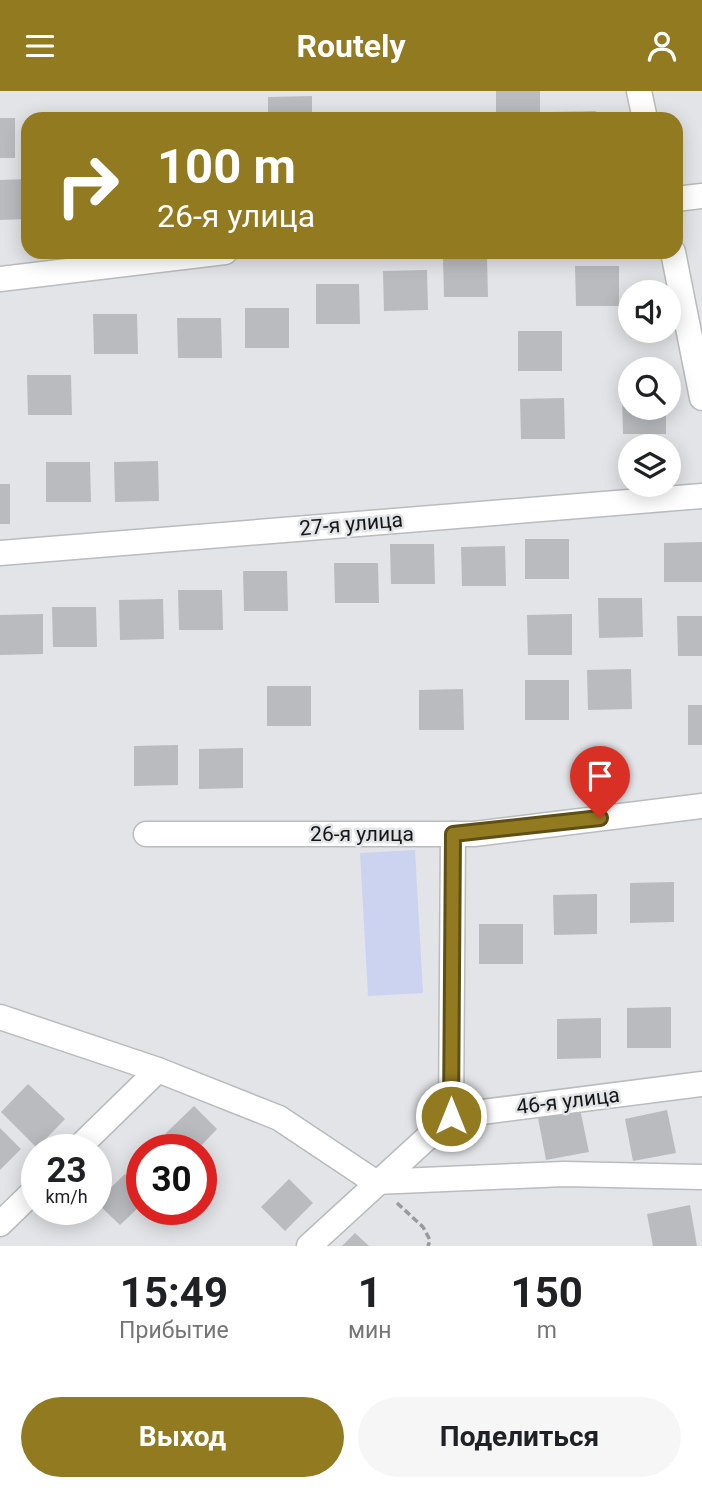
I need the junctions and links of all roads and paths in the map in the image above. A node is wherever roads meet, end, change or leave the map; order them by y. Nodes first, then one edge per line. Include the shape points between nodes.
1 (639, 91) edge
2 (644, 112) edge
3 (702, 196) edge
4 (683, 198) edge
5 (167, 259) edge
6 (674, 259) edge
7 (0, 279) edge
8 (702, 398) edge
9 (702, 495) edge
10 (0, 553) edge
11 (702, 806) edge
12 (146, 834) dead end
13 (453, 834) junction
14 (0, 1017) edge
15 (158, 1070) junction
16 (702, 1084) edge
17 (451, 1116) junction
18 (92, 1134) edge
19 (702, 1177) edge
20 (375, 1182) junction
21 (21, 1204) edge
22 (0, 1224) edge
23 (309, 1246) edge
24 (428, 1246) edge

1 - 2 street
3 - 4 street
5 - 7 street
6 - 8 street
9 - 10 street, 27-я улица
11 - 13 street, 26-я улица
12 - 13 street, 26-я улица
13 - 17 street
14 - 15 street
15 - 18 street
15 - 20 street via 279,1118
16 - 17 street, 46-я улица
17 - 20 street
19 - 20 street via 564,1174
20 - 23 street
20 - 24 path via 423,1227
21 - 22 street

